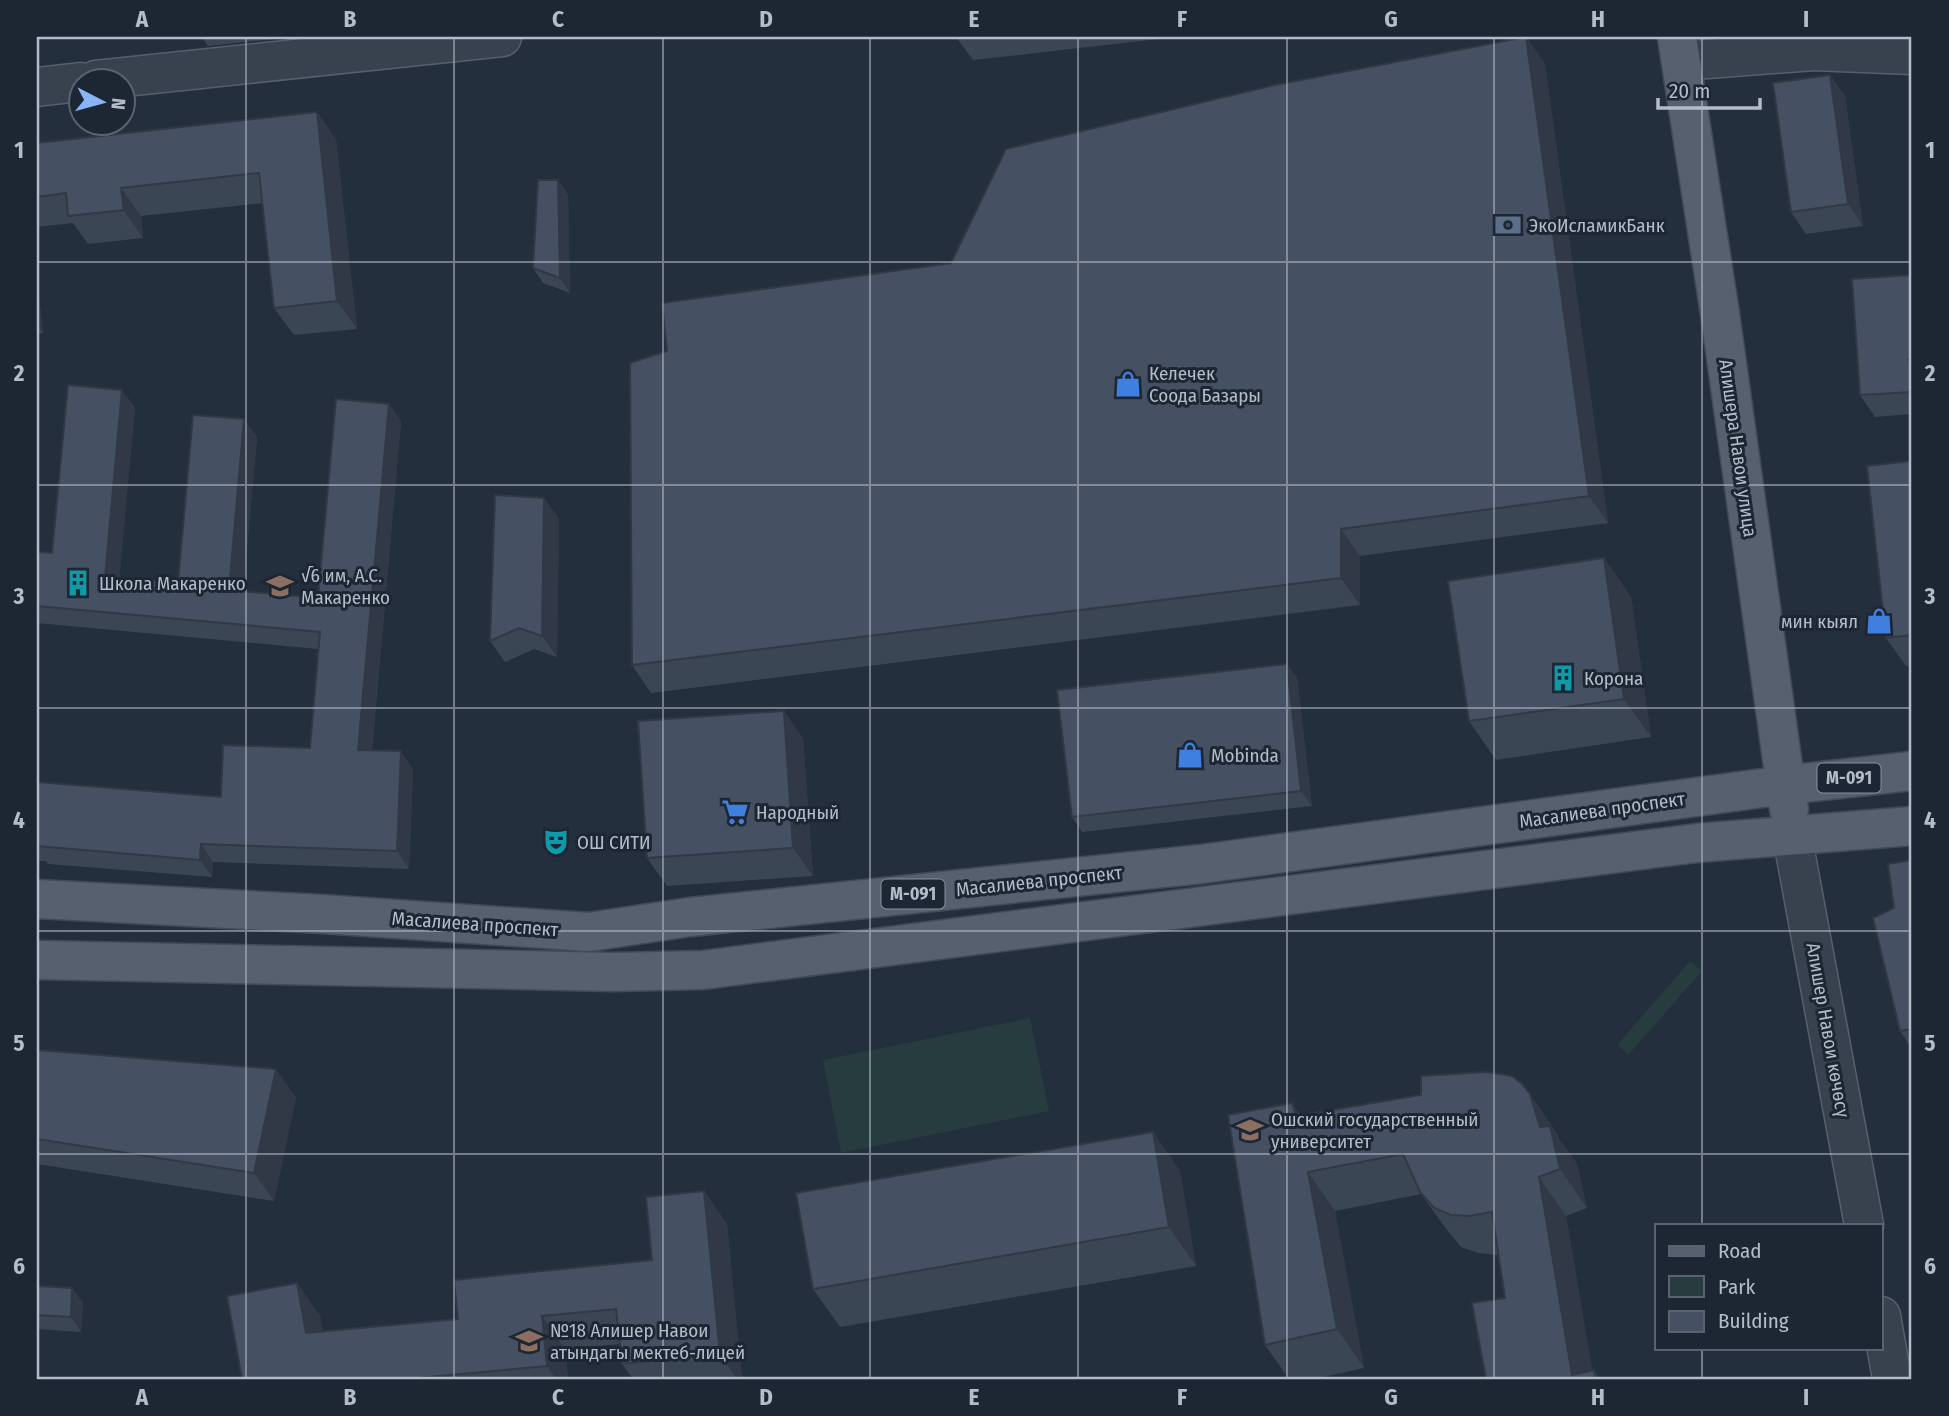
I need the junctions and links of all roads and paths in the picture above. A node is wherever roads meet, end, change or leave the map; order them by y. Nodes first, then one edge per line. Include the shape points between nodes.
1 (502, 37) edge
2 (1679, 49) edge
3 (1912, 55) edge
4 (136, 76) edge
5 (66, 84) edge
6 (37, 87) edge
7 (1912, 771) edge
8 (1785, 785) junction
9 (1912, 826) edge
10 (1792, 835) junction
11 (37, 899) edge
12 (37, 960) edge
13 (1864, 1224) edge
14 (1882, 1322) edge
15 (1892, 1379) edge

1 - 4 street
2 - 3 street
2 - 8 main road, Алишера Навои улица
5 - 6 street
7 - 8 main road, Масалиева проспект / М-091
8 - 10 main road, Алишера Навои улица
8 - 11 main road, Масалиева проспект / М-091 via 1202,864 690,917 589,932
9 - 10 main road
10 - 12 main road via 1697,843 703,970 599,972
10 - 13 street, Алишер Навои көчөсү
14 - 15 street

